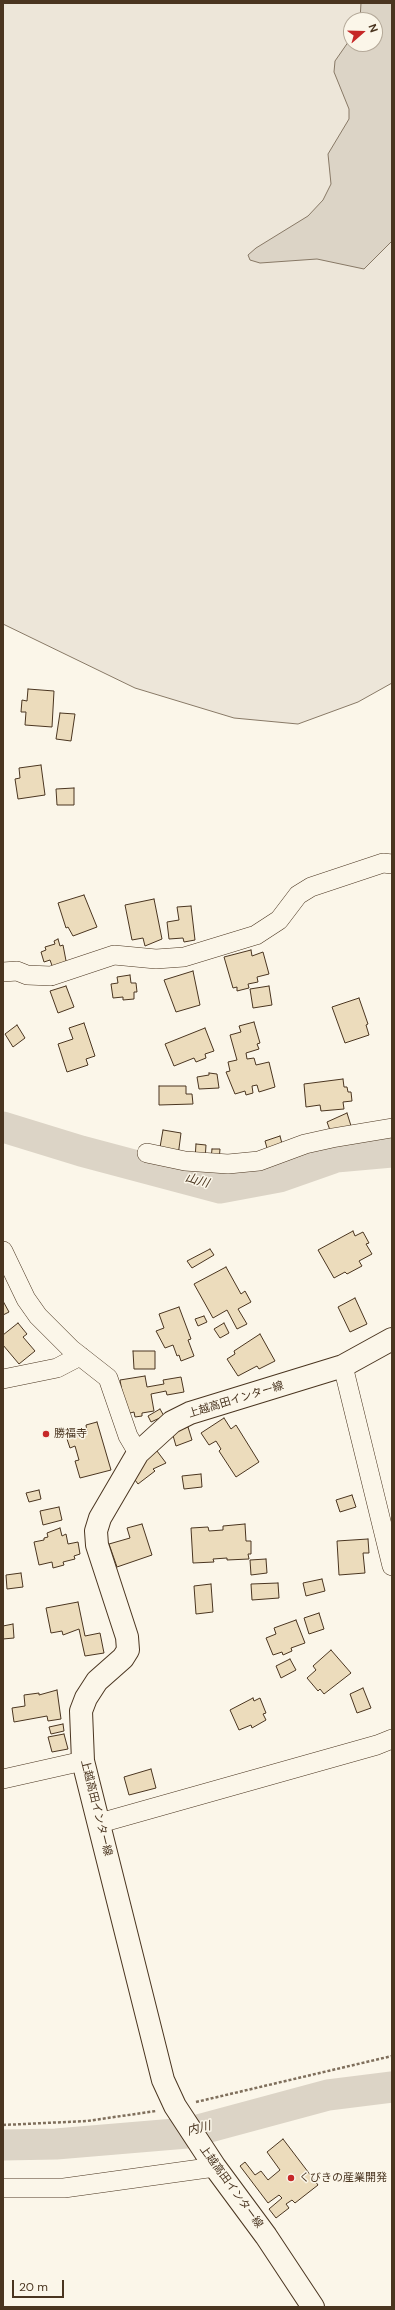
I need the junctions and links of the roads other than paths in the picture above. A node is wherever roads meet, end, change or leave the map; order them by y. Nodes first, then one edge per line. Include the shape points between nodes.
1 (392, 864) edge
2 (3, 972) edge
3 (392, 1128) edge
4 (146, 1153) dead end
5 (3, 1251) edge
6 (392, 1339) edge
7 (80, 1356) junction
8 (342, 1366) junction
9 (3, 1379) edge
10 (138, 1453) junction
11 (392, 1566) edge
12 (392, 1739) edge
13 (83, 1761) junction
14 (3, 1779) edge
15 (100, 1823) junction
16 (215, 2167) junction
17 (3, 2188) edge
18 (313, 2307) edge

1 - 2 street via 383,863 311,887 298,895 278,920 265,930 244,940 167,960 114,955 51,976
3 - 4 street via 305,1144 258,1161 228,1164 185,1161
5 - 7 street via 26,1299 38,1316 57,1337
6 - 8 main road, 上越高田インター線
7 - 9 street via 57,1368
7 - 10 street via 108,1378 128,1436
8 - 10 main road, 上越高田インター線 via 190,1413 172,1422
8 - 11 street
10 - 13 main road, 上越高田インター線 via 100,1518 96,1531 96,1545 127,1637 128,1650 123,1658 97,1681 86,1698 81,1711
12 - 15 street
13 - 14 street
13 - 15 main road, 上越高田インター線
15 - 16 main road, 上越高田インター線 via 163,2080 175,2106
16 - 17 street via 64,2188
16 - 18 main road, 上越高田インター線 via 266,2236

